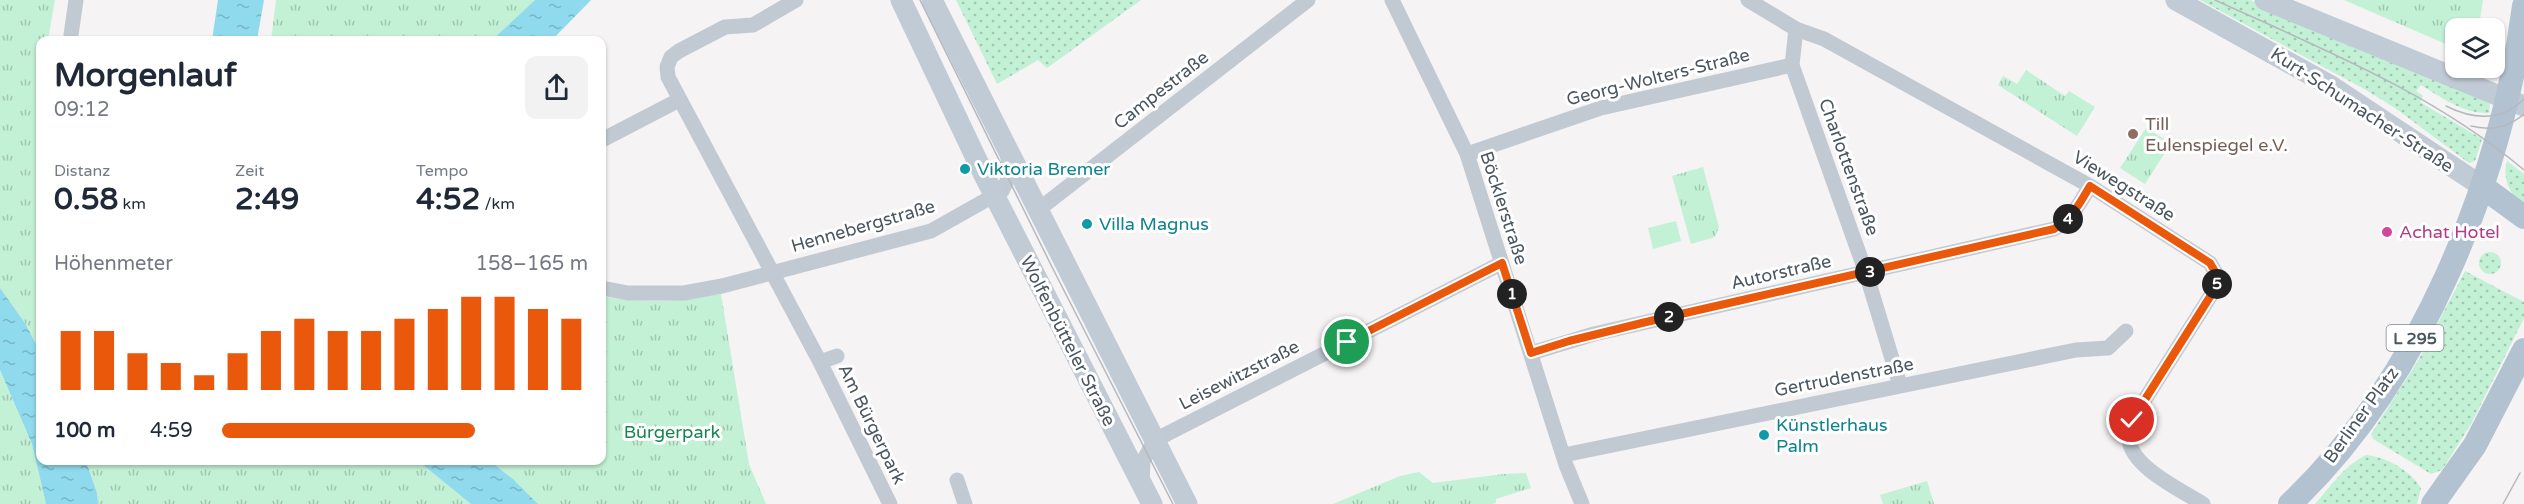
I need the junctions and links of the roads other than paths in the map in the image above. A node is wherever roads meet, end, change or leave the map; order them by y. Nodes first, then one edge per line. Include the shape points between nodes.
1 (76, 0) edge
2 (796, 0) edge
3 (901, 0) edge
4 (932, 0) edge
5 (1308, 0) edge
6 (1392, 0) edge
7 (1748, 0) edge
8 (2176, 0) edge
9 (2265, 0) edge
10 (2524, 6) edge
11 (1796, 29) junction
12 (71, 35) dead end
13 (1792, 65) junction
14 (679, 100) junction
15 (2516, 102) edge
16 (606, 138) edge
17 (1008, 154) junction
18 (1467, 154) junction
19 (2090, 186) junction
20 (2483, 187) junction
21 (995, 196) junction
22 (1038, 210) junction
23 (2524, 217) edge
24 (1502, 263) junction
25 (771, 273) junction
26 (1866, 273) junction
27 (606, 289) edge
28 (2126, 331) dead end
29 (2524, 350) edge
30 (1531, 353) junction
31 (837, 356) dead end
32 (820, 362) junction
33 (1900, 385) junction
34 (1155, 440) junction
35 (1564, 455) junction
36 (957, 480) dead end
37 (1142, 485) junction
38 (890, 504) edge
39 (965, 504) edge
40 (1152, 504) edge
41 (1187, 504) edge
42 (1582, 504) edge
43 (2203, 504) edge
44 (2290, 504) edge
45 (2433, 504) edge

1 - 12 street
2 - 14 street via 753,26 725,27 671,57 668,76
3 - 21 main road, Wolfenbütteler Straße
4 - 17 main road, Wolfenbütteler Straße
5 - 22 street, Campestraße
6 - 18 street, Böcklerstraße
7 - 11 street, Viewegstraße
8 - 20 main road, Kurt-Schumacher-Straße via 2331,86
9 - 15 main road
10 - 15 main road, L 295
11 - 13 street
11 - 19 street, Viewegstraße via 1824,39
13 - 18 street, Georg-Wolters-Straße via 1601,108
13 - 26 street, Charlottenstraße
14 - 16 street
14 - 25 street
15 - 20 main road, L 295
17 - 21 street via 1008,178
17 - 22 main road, Wolfenbütteler Straße
18 - 24 street, Böcklerstraße
19 - 26 street, Autorstraße via 2065,223 2054,229
19 - 43 street, Viewegstraße via 2210,263 2217,275 2213,292 2138,409 2129,431 2132,450 2142,464
20 - 23 main road
20 - 44 main road, Berliner Platz / L 295 via 2426,318 2381,392 2344,444
21 - 25 street, Hennebergstraße via 931,231
21 - 37 main road, Wolfenbütteler Straße
22 - 34 main road, Wolfenbütteler Straße
24 - 30 street, Böcklerstraße
24 - 34 street, Leisewitzstraße
25 - 27 street, Hennebergstraße via 684,292 628,293
25 - 32 street, Am Bürgerpark
26 - 30 street, Autorstraße via 1605,332
26 - 33 street, Charlottenstraße
28 - 33 street, Gertrudenstraße via 2108,348 2076,350
29 - 45 main road via 2475,445
30 - 35 street, Böcklerstraße
31 - 32 street, Am Bürgerpark
32 - 38 street, Am Bürgerpark
33 - 35 street, Gertrudenstraße
34 - 37 street via 1143,461
34 - 41 main road, Wolfenbütteler Straße
35 - 42 street, Böcklerstraße
36 - 39 street
37 - 40 main road, Wolfenbütteler Straße

